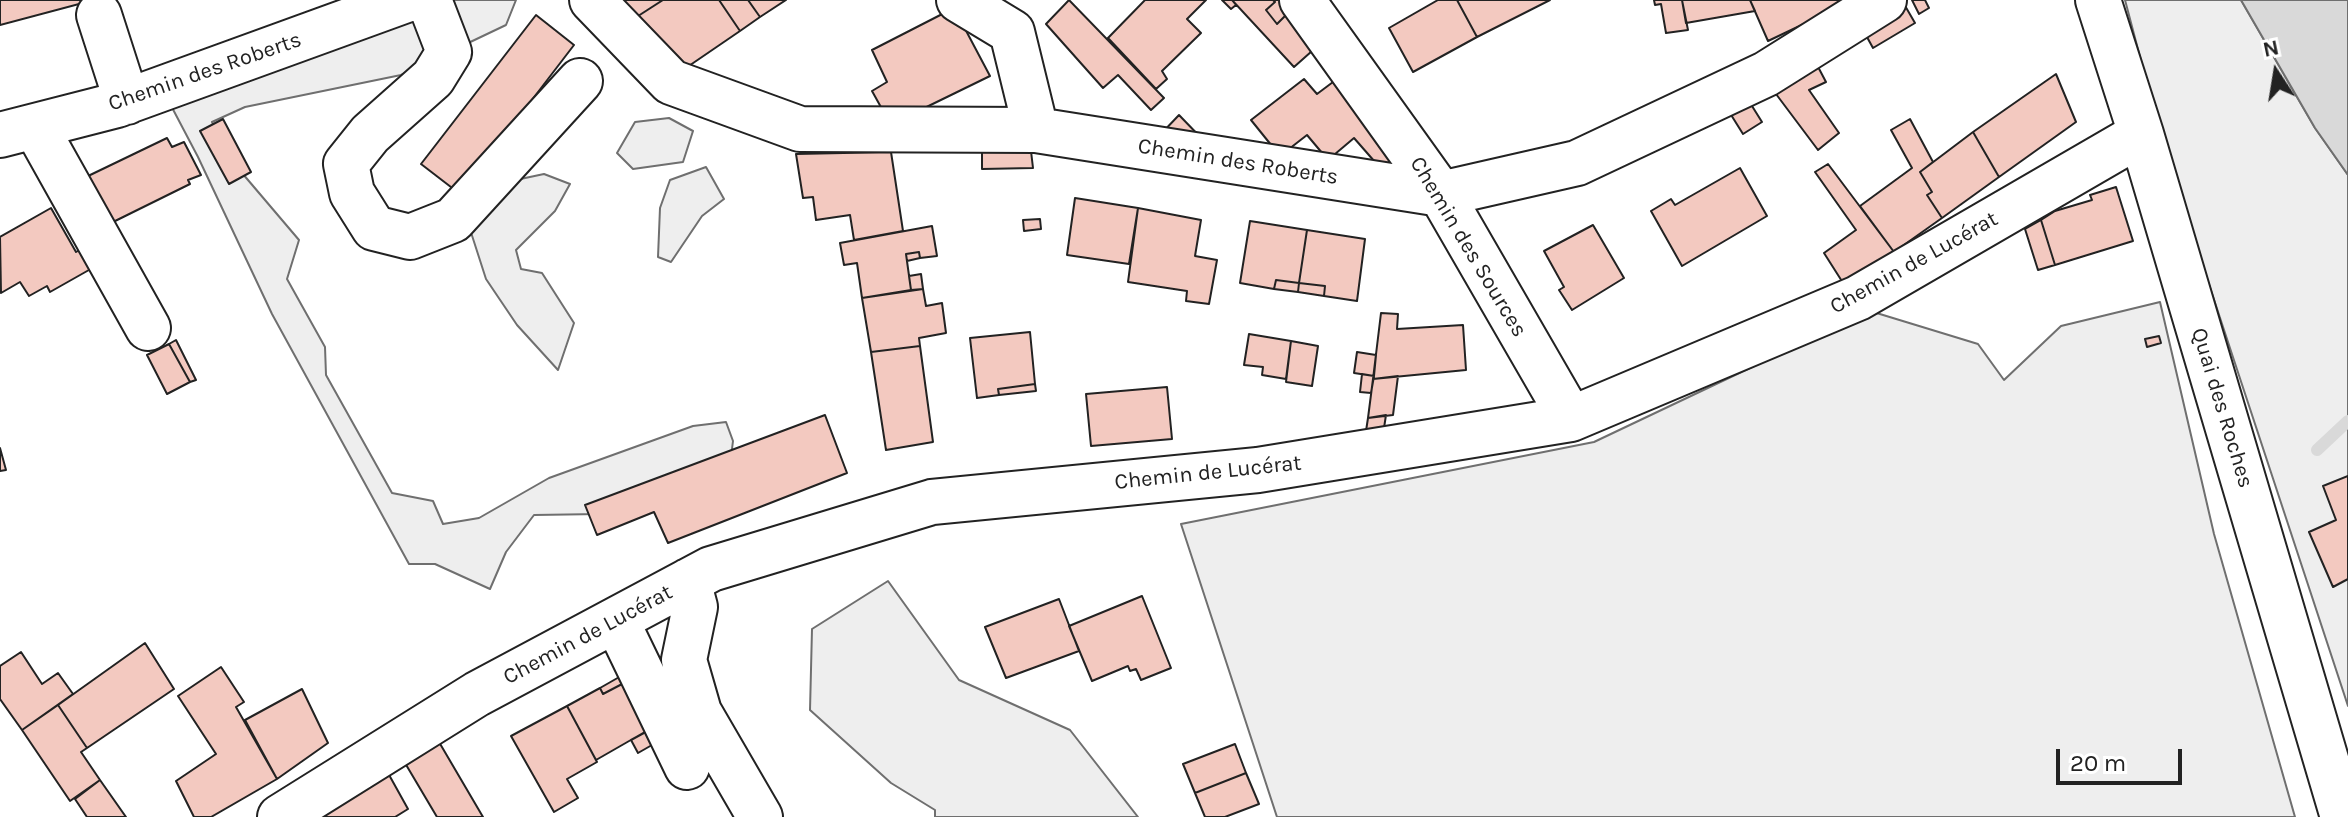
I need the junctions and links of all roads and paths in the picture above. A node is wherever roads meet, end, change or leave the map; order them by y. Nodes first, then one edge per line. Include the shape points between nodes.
1 (406, 0) edge
2 (429, 0) edge
3 (592, 0) edge
4 (959, 0) edge
5 (1302, 0) edge
6 (1884, 0) edge
7 (2098, 0) edge
8 (99, 15) dead end
9 (580, 81) dead end
10 (127, 102) junction
11 (18, 130) edge
12 (1036, 130) junction
13 (2141, 134) junction
14 (1441, 194) junction
15 (148, 328) dead end
16 (1571, 419) junction
17 (688, 581) junction
18 (616, 620) junction
19 (687, 767) dead end
20 (280, 817) edge
21 (760, 817) edge
22 (2343, 817) edge

1 - 10 street, Chemin des Roberts
2 - 9 street via 449,52 433,78 370,134 346,164 352,193 374,228 410,237 453,220
3 - 12 street, Chemin des Roberts via 671,82 800,129
4 - 12 street via 1012,32
5 - 14 street, Chemin des Sources
6 - 14 street, Chemin des Roberts via 1766,74 1577,163
7 - 13 street, Quai des Roches
8 - 10 street
10 - 11 street, Chemin des Roberts
11 - 15 street
12 - 14 street, Chemin des Roberts
13 - 16 street, Chemin de Lucérat via 1858,298
13 - 22 street, Quai des Roches
14 - 16 street, Chemin des Sources
16 - 17 street, Chemin de Lucérat via 1258,470 932,502 711,569
17 - 18 street, Chemin de Lucérat
17 - 21 street via 695,607 684,660 699,712
18 - 19 street
18 - 20 street, Chemin de Lucérat via 477,694

